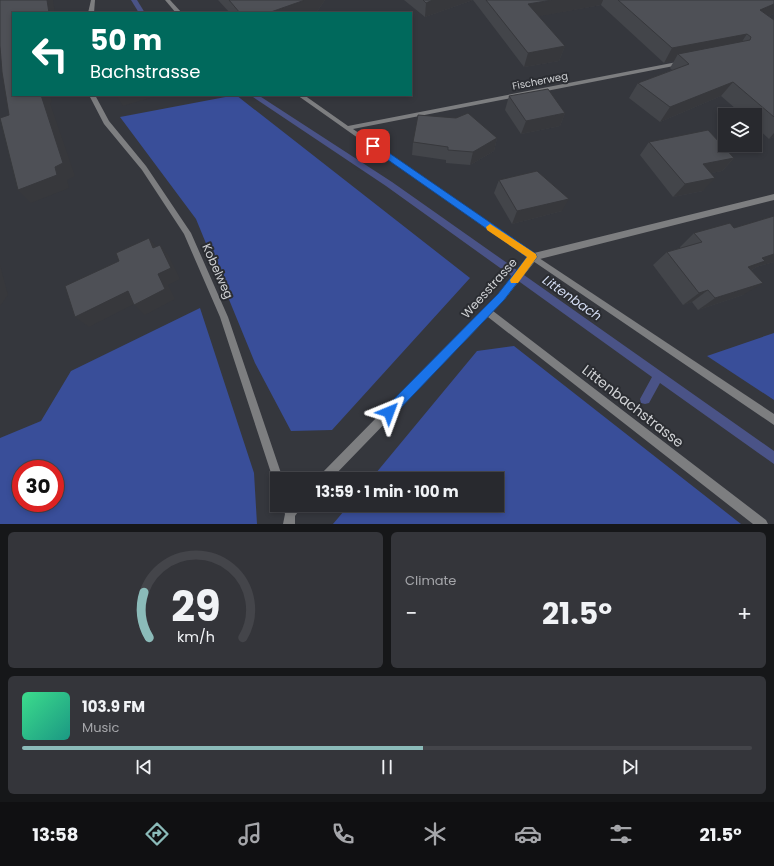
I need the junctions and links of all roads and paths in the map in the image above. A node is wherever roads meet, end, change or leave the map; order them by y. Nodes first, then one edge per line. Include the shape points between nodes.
1 (93, 0) edge
2 (167, 0) edge
3 (91, 12) edge
4 (178, 12) edge
5 (690, 61) edge
6 (93, 96) edge
7 (301, 96) edge
8 (347, 128) junction
9 (774, 197) edge
10 (530, 260) junction
11 (487, 311) junction
12 (774, 420) edge
13 (276, 472) edge
14 (331, 472) edge
15 (762, 524) edge

1 - 3 street
2 - 4 street
5 - 8 street, Fischerweg
6 - 13 street, Kobelweg via 106,122 144,168 187,233 224,317
7 - 8 street
8 - 10 street
9 - 10 street, Weesstrasse
10 - 11 street, Weesstrasse
10 - 12 street
11 - 14 street, Weesstrasse
11 - 15 street, Littenbachstrasse

